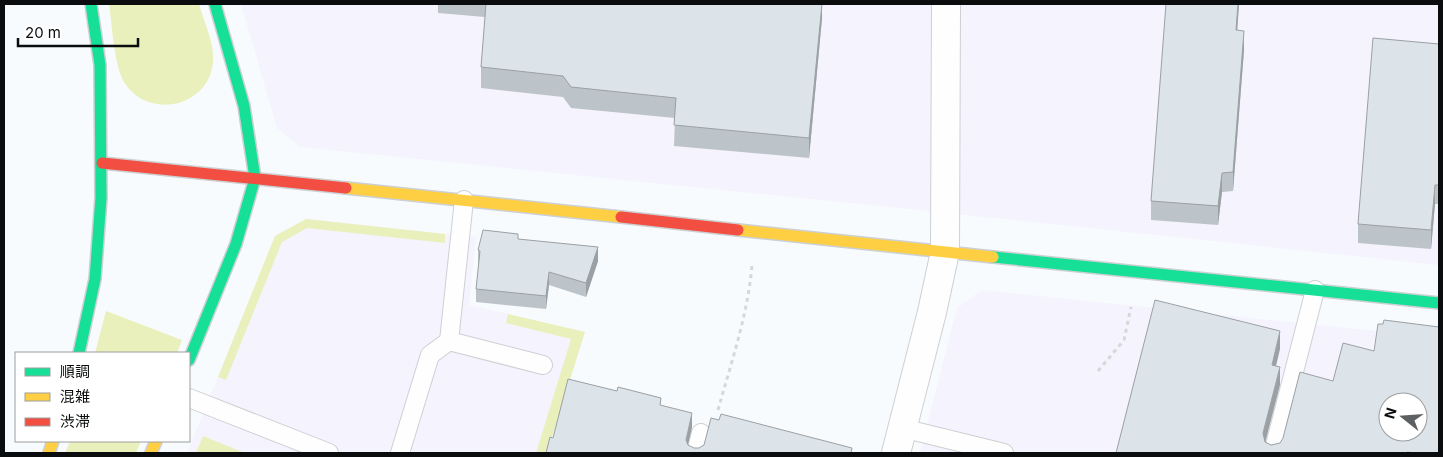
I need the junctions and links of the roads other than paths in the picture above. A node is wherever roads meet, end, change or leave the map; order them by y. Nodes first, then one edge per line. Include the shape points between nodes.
1 (91, 4) edge
2 (215, 4) edge
3 (946, 4) edge
4 (102, 163) junction
5 (255, 178) junction
6 (464, 200) junction
7 (946, 252) junction
8 (1315, 290) junction
9 (1439, 303) edge
10 (450, 341) junction
11 (79, 352) edge
12 (190, 358) edge
13 (543, 365) dead end
14 (190, 398) edge
15 (701, 433) dead end
16 (899, 441) edge
17 (329, 453) edge
18 (400, 453) edge
19 (696, 453) edge
20 (1004, 453) edge
21 (1273, 453) edge

1 - 4 street via 100,65
2 - 5 street via 244,106
3 - 7 street
4 - 5 street
4 - 11 street via 96,279
5 - 6 street
5 - 12 street via 236,244
6 - 7 street
6 - 10 lane
7 - 8 street
7 - 16 street
8 - 9 street
8 - 21 lane
10 - 13 lane
10 - 18 lane via 430,355
14 - 17 lane
15 - 19 lane
16 - 20 lane

